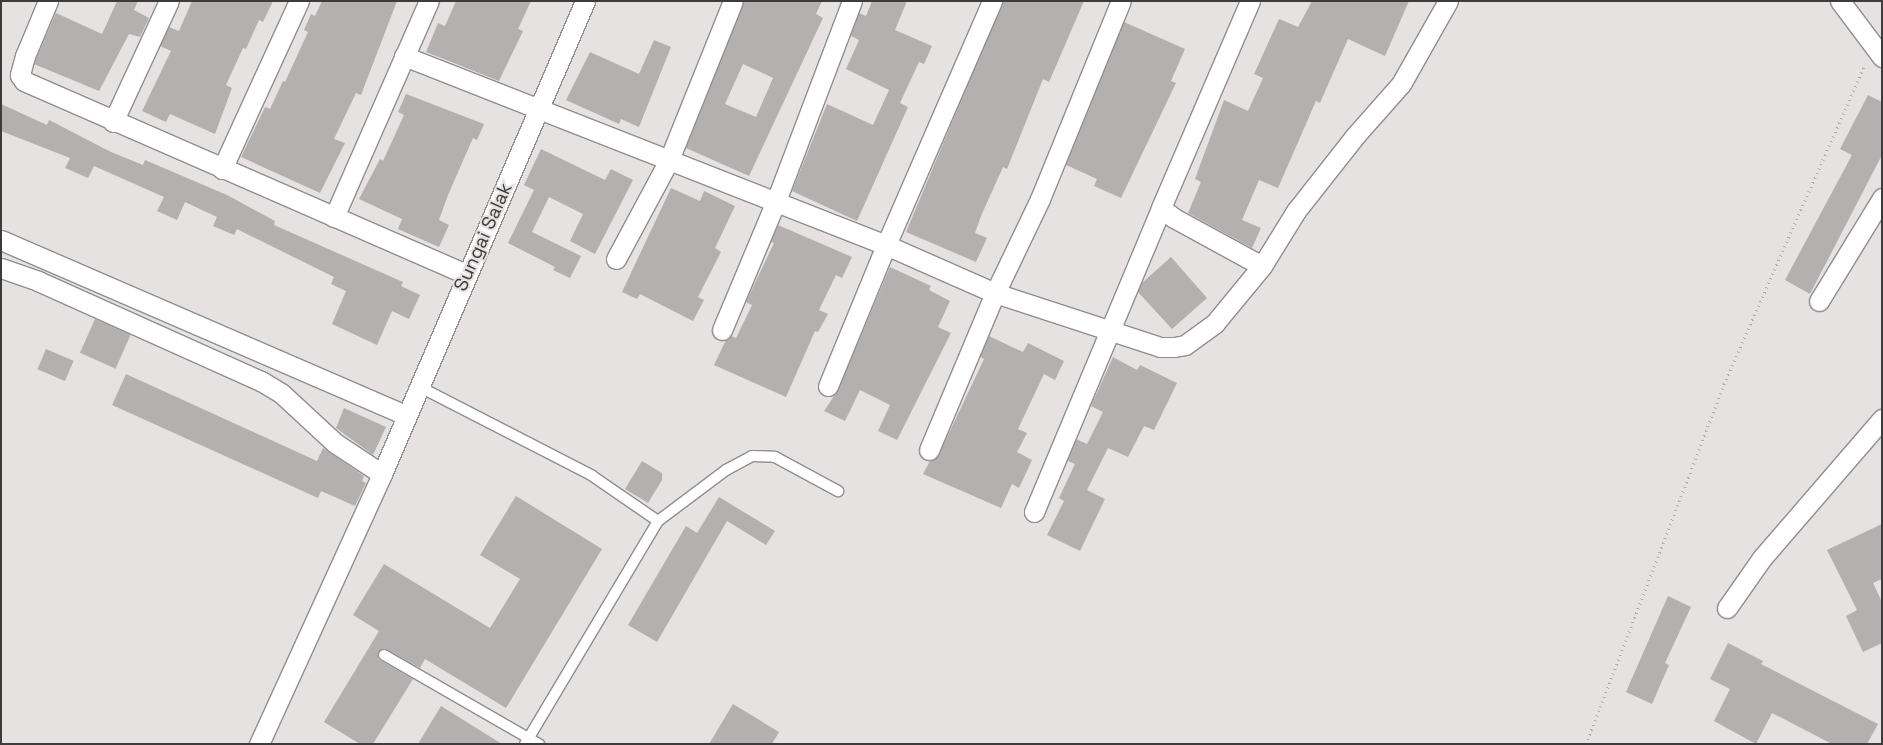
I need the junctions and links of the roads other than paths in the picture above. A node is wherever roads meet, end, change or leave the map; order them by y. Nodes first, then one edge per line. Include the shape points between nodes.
1 (48, 1) edge
2 (169, 1) edge
3 (299, 1) edge
4 (429, 1) edge
5 (585, 1) edge
6 (734, 1) edge
7 (852, 1) edge
8 (992, 1) edge
9 (1121, 1) edge
10 (1250, 1) edge
11 (1448, 1) edge
12 (1840, 1) edge
13 (1877, 51) edge
14 (404, 56) junction
15 (539, 108) junction
16 (113, 122) junction
17 (669, 160) junction
18 (222, 170) junction
19 (1882, 198) edge
20 (776, 201) junction
21 (1161, 208) junction
22 (334, 218) junction
23 (1, 240) edge
24 (886, 244) junction
25 (616, 259) dead end
26 (1262, 266) junction
27 (1, 268) edge
28 (467, 274) junction
29 (995, 292) junction
30 (1819, 301) dead end
31 (1109, 329) junction
32 (722, 330) dead end
33 (418, 386) junction
34 (828, 386) dead end
35 (406, 415) junction
36 (1882, 419) edge
37 (929, 450) dead end
38 (382, 474) junction
39 (838, 491) dead end
40 (1034, 512) dead end
41 (658, 521) junction
42 (1727, 608) dead end
43 (384, 655) dead end
44 (527, 741) edge
45 (258, 744) edge
46 (539, 744) edge

1 - 16 street via 25,56 22,79
2 - 16 street
3 - 18 street
4 - 14 street
5 - 15 street, Sungai Salak
6 - 17 street
7 - 20 street
8 - 24 street
9 - 29 street via 1040,199
10 - 21 street
11 - 26 street via 1401,84 1296,211
12 - 13 street
14 - 15 street
14 - 22 street
15 - 17 street
15 - 28 street, Sungai Salak
16 - 18 street
17 - 20 street
17 - 25 street
18 - 22 street
19 - 30 street
20 - 24 street
20 - 32 street
21 - 26 street
21 - 31 street
22 - 28 street
23 - 35 street
24 - 29 street
24 - 34 street
26 - 31 street via 1214,322 1185,345 1160,347
27 - 38 street via 99,307 261,380 281,392 336,443
28 - 33 street, Sungai Salak
29 - 31 street
29 - 37 street
31 - 40 street
33 - 35 street, Sungai Salak
33 - 41 lane via 591,475
35 - 38 street, Sungai Salak
36 - 42 street via 1762,558
38 - 45 street, Sungai Salak
39 - 41 lane via 775,457 752,456 726,470
41 - 44 lane
43 - 44 lane
44 - 46 lane

